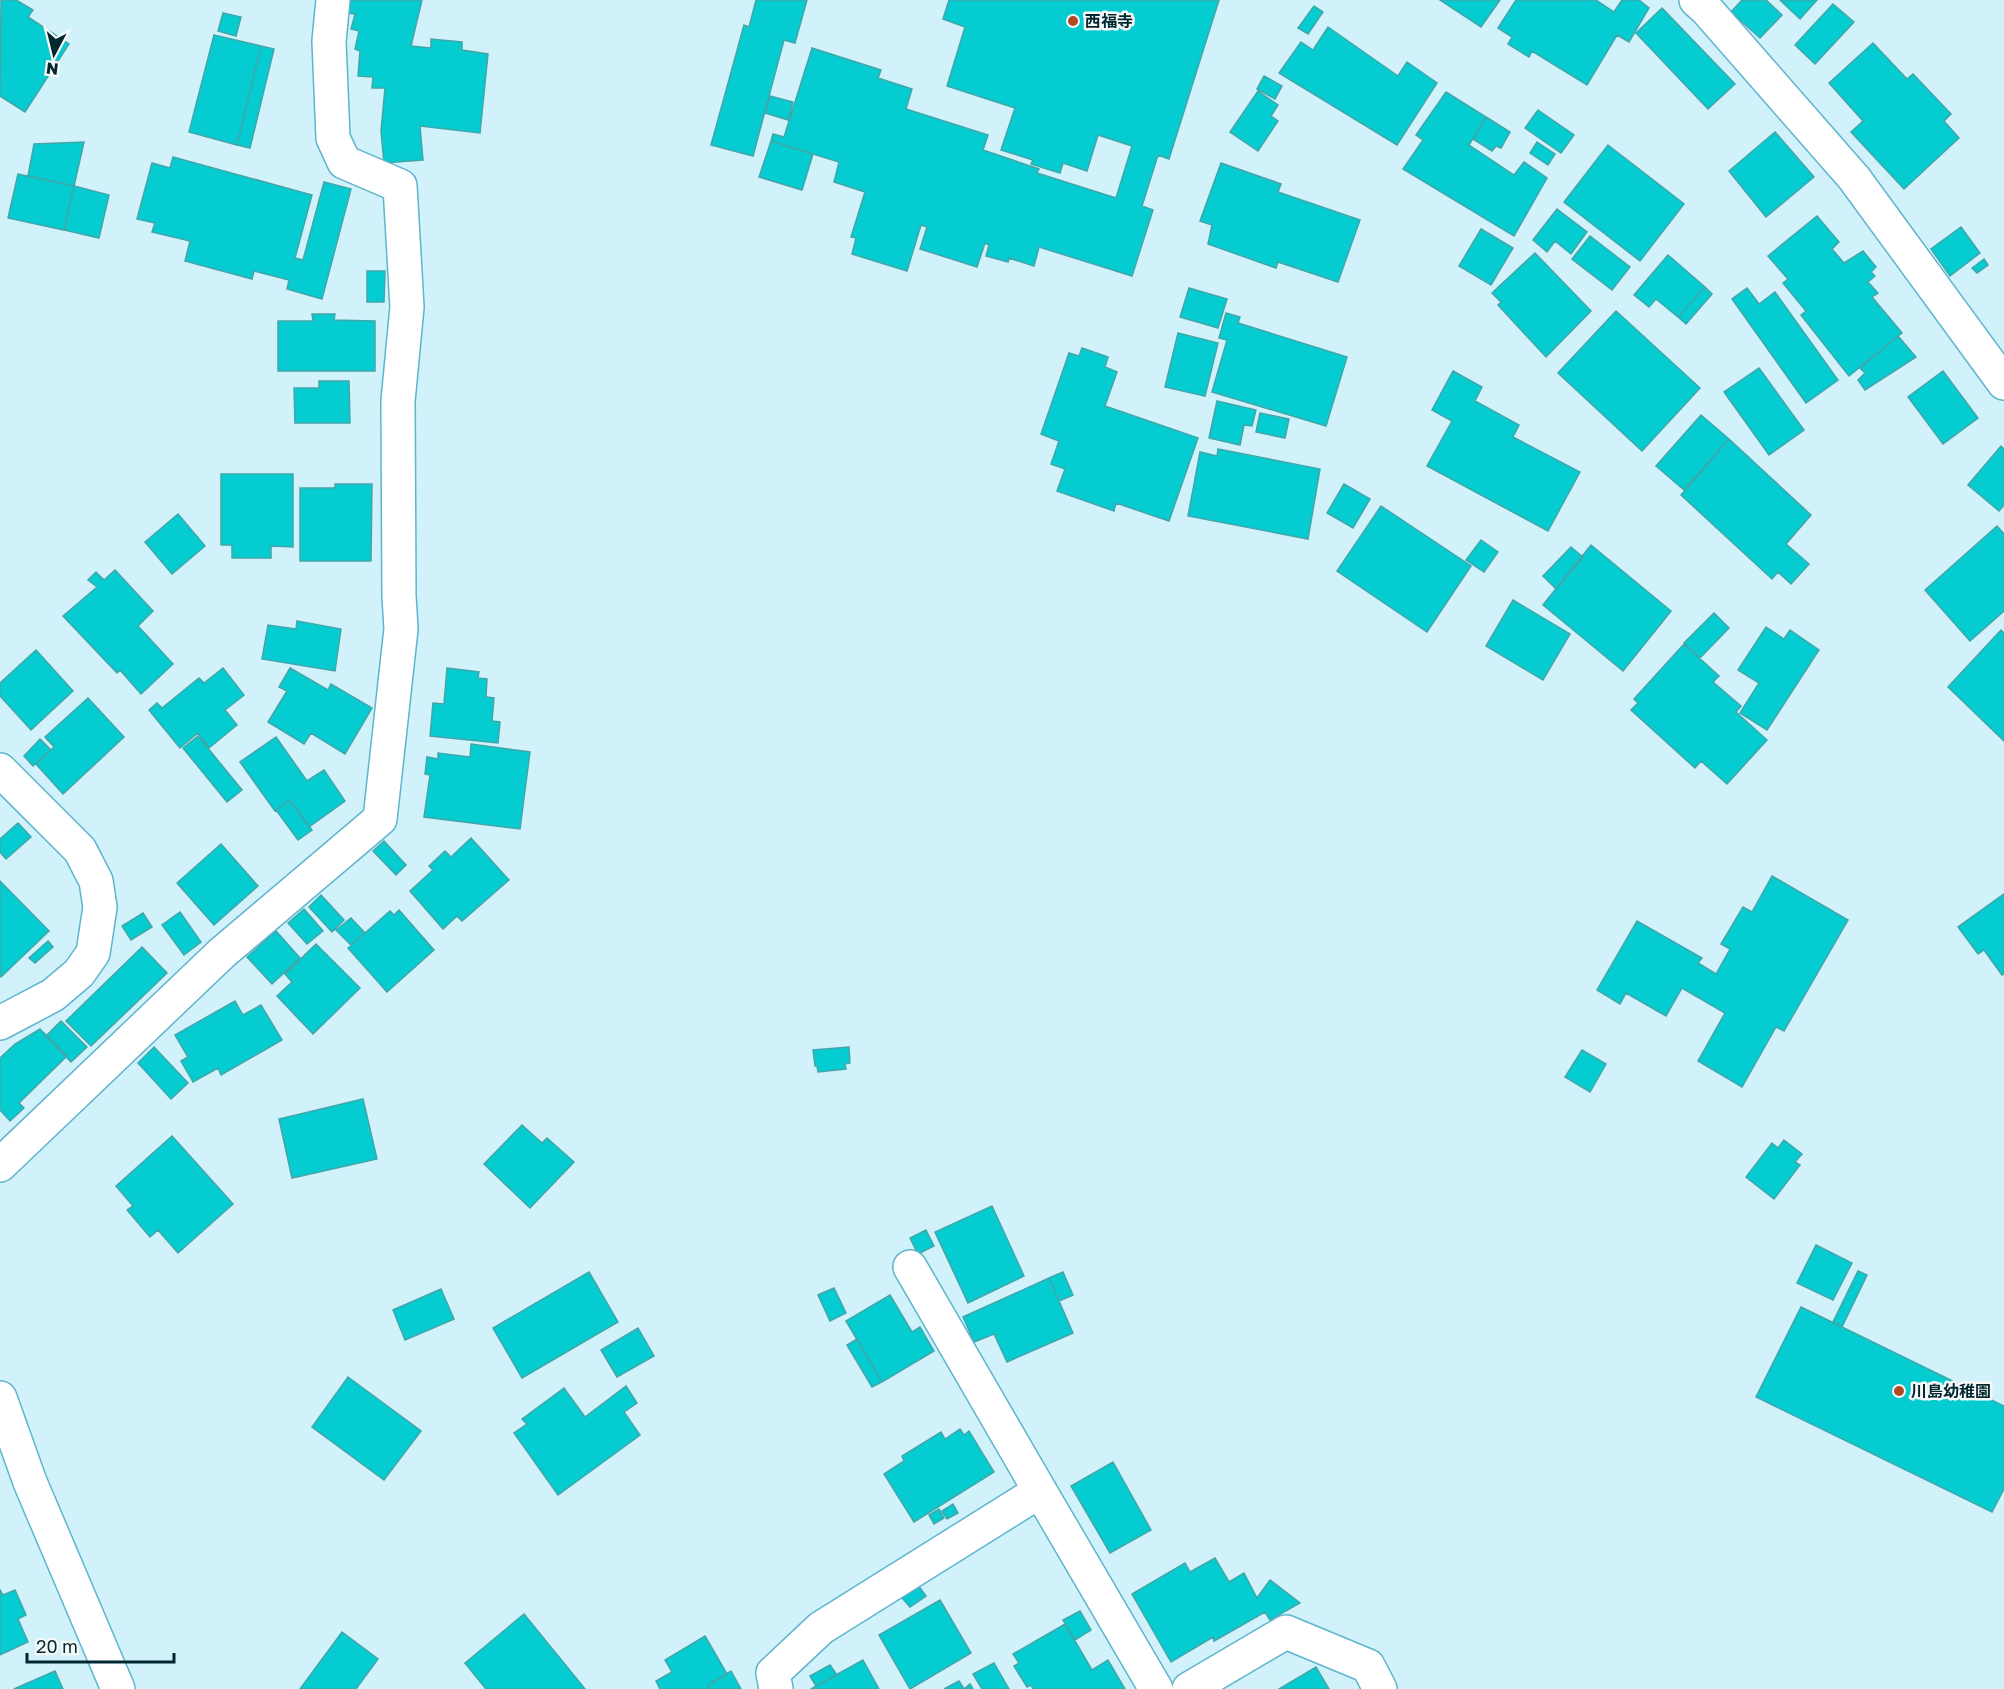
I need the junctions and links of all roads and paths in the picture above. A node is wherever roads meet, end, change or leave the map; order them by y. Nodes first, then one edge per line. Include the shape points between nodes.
1 (333, 0) edge
2 (1696, 0) edge
3 (2004, 383) edge
4 (0, 770) edge
5 (0, 1023) edge
6 (0, 1165) edge
7 (910, 1267) dead end
8 (0, 1398) edge
9 (1040, 1491) junction
10 (118, 1689) edge
11 (776, 1689) edge
12 (1156, 1689) edge
13 (1189, 1689) edge
14 (1380, 1689) edge

1 - 6 street via 329,41 333,138 344,162 400,186 407,296 398,401 401,629 380,819 222,952
2 - 3 street via 1854,178
4 - 5 street via 80,850 96,881 100,907 93,953 79,973 52,995
7 - 9 street
8 - 10 street via 30,1482
9 - 11 street via 821,1628 773,1673
9 - 12 street
13 - 14 street via 1286,1632 1368,1666

